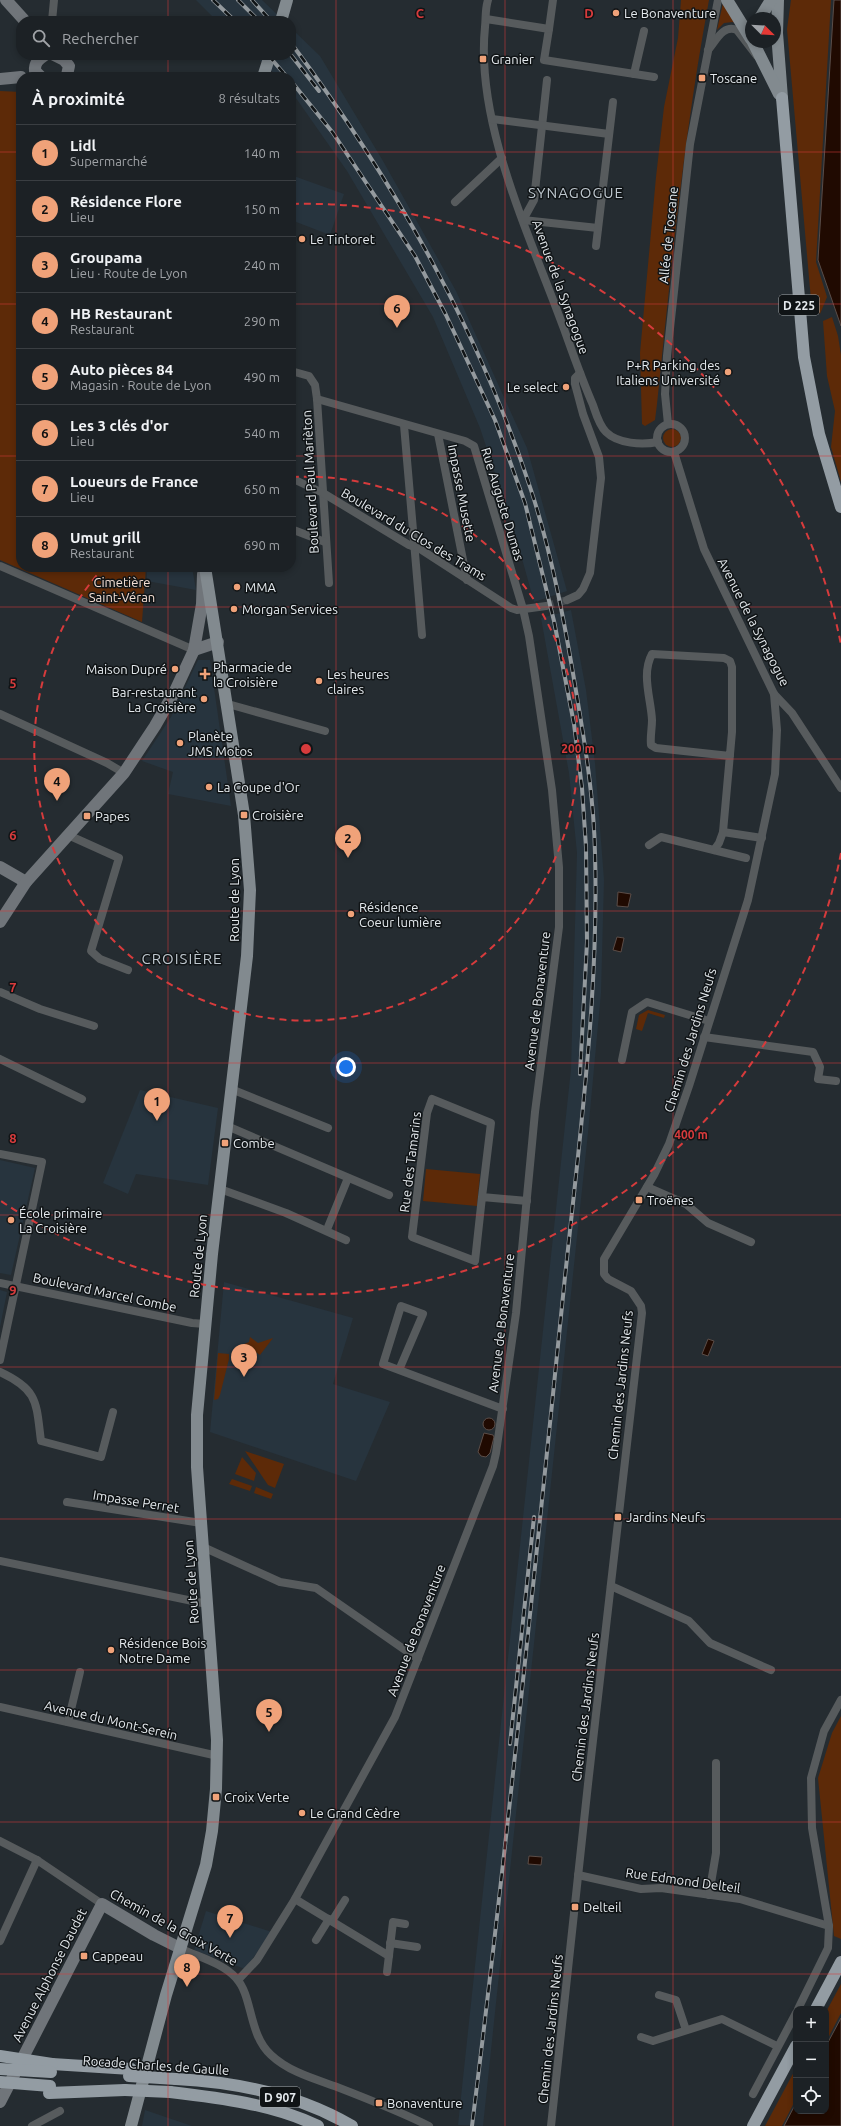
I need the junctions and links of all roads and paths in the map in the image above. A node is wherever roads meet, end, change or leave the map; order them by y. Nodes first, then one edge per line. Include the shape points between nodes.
1 (6, 0) edge
2 (54, 0) edge
3 (287, 0) edge
4 (488, 0) edge
5 (553, 0) edge
6 (718, 0) edge
7 (727, 0) edge
8 (735, 0) edge
9 (772, 0) edge
10 (778, 0) edge
11 (764, 12) edge
12 (20, 16) edge
13 (52, 16) edge
14 (282, 16) edge
15 (745, 16) edge
16 (486, 19) junction
17 (549, 29) junction
18 (745, 29) edge
19 (644, 31) dead end
20 (756, 48) edge
21 (708, 50) junction
22 (39, 60) edge
23 (63, 60) edge
24 (268, 60) edge
25 (762, 62) junction
26 (34, 72) edge
27 (68, 72) edge
28 (265, 72) edge
29 (634, 74) junction
30 (654, 77) dead end
31 (16, 78) edge
32 (0, 79) edge
33 (547, 80) dead end
34 (782, 98) junction
35 (613, 102) dead end
36 (492, 119) junction
37 (542, 126) junction
38 (609, 134) junction
39 (502, 158) junction
40 (455, 202) dead end
41 (523, 220) junction
42 (598, 228) junction
43 (596, 246) dead end
44 (296, 372) edge
45 (580, 373) junction
46 (317, 398) junction
47 (668, 424) junction
48 (404, 425) junction
49 (438, 434) junction
50 (658, 442) junction
51 (674, 452) junction
52 (296, 480) edge
53 (323, 493) junction
54 (841, 507) edge
55 (296, 531) edge
56 (325, 542) junction
57 (415, 547) junction
58 (0, 566) edge
59 (205, 572) edge
60 (206, 572) edge
61 (467, 580) junction
62 (329, 583) dead end
63 (566, 600) tunnel mouth
64 (546, 606) tunnel mouth
65 (523, 609) junction
66 (422, 635) dead end
67 (218, 642) junction
68 (194, 650) junction
69 (774, 694) junction
70 (228, 704) junction
71 (0, 714) edge
72 (325, 730) dead end
73 (730, 756) junction
74 (124, 773) junction
75 (841, 788) edge
76 (723, 832) junction
77 (68, 835) junction
78 (762, 838) junction
79 (649, 845) dead end
80 (714, 850) junction
81 (746, 858) dead end
82 (0, 867) edge
83 (26, 882) junction
84 (0, 922) edge
85 (128, 970) dead end
86 (0, 992) edge
87 (709, 1021) junction
88 (94, 1026) dead end
89 (704, 1037) junction
90 (0, 1059) edge
91 (622, 1060) dead end
92 (836, 1081) dead end
93 (231, 1089) junction
94 (82, 1098) dead end
95 (227, 1126) junction
96 (328, 1128) dead end
97 (0, 1154) edge
98 (348, 1178) junction
99 (647, 1187) junction
100 (220, 1189) junction
101 (389, 1195) dead end
102 (482, 1197) junction
103 (527, 1201) junction
104 (328, 1228) dead end
105 (346, 1240) dead end
106 (751, 1242) dead end
107 (0, 1283) edge
108 (17, 1286) junction
109 (205, 1324) junction
110 (0, 1360) edge
111 (399, 1370) junction
112 (0, 1372) edge
113 (503, 1409) junction
114 (113, 1412) dead end
115 (67, 1502) dead end
116 (201, 1524) junction
117 (203, 1547) junction
118 (0, 1560) edge
119 (611, 1586) junction
120 (207, 1604) junction
121 (418, 1659) junction
122 (771, 1670) dead end
123 (80, 1672) dead end
124 (841, 1700) edge
125 (0, 1707) edge
126 (68, 1722) junction
127 (218, 1756) junction
128 (716, 1763) dead end
129 (0, 1841) edge
130 (37, 1860) junction
131 (578, 1875) junction
132 (709, 1895) junction
133 (295, 1899) junction
134 (345, 1900) dead end
135 (102, 1904) junction
136 (330, 1920) junction
137 (405, 1924) dead end
138 (830, 1926) junction
139 (316, 1940) dead end
140 (0, 1941) edge
141 (390, 1943) junction
142 (417, 1947) dead end
143 (180, 1948) junction
144 (389, 1956) junction
145 (841, 1962) edge
146 (387, 1972) dead end
147 (238, 1980) junction
148 (659, 1995) dead end
149 (799, 2006) edge
150 (818, 2006) edge
151 (793, 2018) edge
152 (686, 2030) junction
153 (640, 2037) dead end
154 (777, 2046) junction
155 (793, 2052) edge
156 (0, 2056) edge
157 (52, 2068) junction
158 (0, 2069) edge
159 (0, 2082) edge
160 (50, 2089) junction
161 (0, 2090) edge
162 (753, 2094) dead end
163 (0, 2102) edge
164 (60, 2111) dead end
165 (32, 2126) edge
166 (131, 2126) edge
167 (318, 2126) edge
168 (352, 2126) edge
169 (429, 2126) edge
170 (551, 2126) edge
171 (753, 2126) edge

1 - 12 main road
2 - 13 street
3 - 14 main road
4 - 16 street, Avenue de la Synagogue
5 - 17 street
6 - 21 street, Allée de Toscane
7 - 18 main road
8 - 15 main road
9 - 11 main road
10 - 34 main road, D 225 via 777,33
16 - 17 street
16 - 36 street, Avenue de la Synagogue via 484,65
17 - 29 street via 544,60
19 - 29 street
20 - 25 main road
21 - 25 street, Allée de Toscane via 724,30 732,28 737,30
21 - 47 street, Allée de Toscane via 690,144 665,394
22 - 26 main road
23 - 27 main road via 69,66
24 - 28 main road
25 - 34 main road
29 - 30 street
31 - 32 main road
33 - 37 street
34 - 54 highway, D 225 via 804,357 819,434
35 - 38 street
36 - 37 street
36 - 39 street, Avenue de la Synagogue
37 - 38 street
37 - 41 street via 534,200
38 - 42 street
39 - 40 street
39 - 41 street, Avenue de la Synagogue
41 - 42 street
41 - 45 street, Avenue de la Synagogue
42 - 43 street
44 - 46 street, Boulevard Paul Marièton via 309,376 315,385
45 - 50 street, Avenue de la Synagogue via 600,423 607,433 629,442
45 - 63 street via 575,378 575,384 599,457 601,478 590,573 583,589
46 - 48 street, Rue Auguste Dumas
46 - 53 street, Boulevard Paul Marièton
47 - 50 street via 660,429
47 - 51 street via 680,426 685,435 684,446
48 - 49 street, Rue Auguste Dumas
48 - 57 street
49 - 61 street, Impasse Musette
49 - 65 street, Rue Auguste Dumas via 474,446
50 - 51 street via 664,450
51 - 69 street, Avenue de la Synagogue via 704,549
52 - 53 street, Boulevard du Clos des Trams
53 - 56 street, Boulevard Paul Marièton
53 - 57 street, Boulevard du Clos des Trams
55 - 56 street
56 - 62 street, Boulevard Paul Marièton
57 - 61 street, Boulevard du Clos des Trams
57 - 66 street
58 - 68 street
59 - 68 main road
60 - 67 main road, Route de Lyon
61 - 65 street, Boulevard du Clos des Trams via 511,608
64 - 65 street
65 - 103 street, Avenue de Bonaventure via 552,790 559,867 558,927 535,1112
67 - 68 main road
67 - 70 main road, Route de Lyon
68 - 74 main road via 167,706
69 - 75 street, Avenue de la Synagogue via 792,713
69 - 78 street, Chemin des Jardins Neufs via 776,759
70 - 72 street
70 - 93 main road, Route de Lyon via 244,815 250,890 248,942
71 - 74 street
73 - 73 street via 730,661 724,658 655,653 649,660 647,682 652,721 651,746
73 - 76 street
74 - 77 main road
76 - 78 street
76 - 80 street
77 - 83 main road
77 - 85 street via 119,858 91,951 100,959
78 - 87 street, Chemin des Jardins Neufs via 748,900
79 - 80 street via 661,837
80 - 81 street
82 - 83 main road
83 - 84 main road
86 - 88 street via 40,1009
87 - 89 street, Chemin des Jardins Neufs
87 - 91 street via 647,1002 632,1012
89 - 92 street via 813,1052 820,1067 818,1079
89 - 99 street, Chemin des Jardins Neufs via 670,1142
90 - 94 street
93 - 95 main road, Route de Lyon
93 - 96 street
95 - 98 street
95 - 100 main road, Route de Lyon
97 - 108 street via 42,1162
98 - 101 street
98 - 104 street
99 - 106 street via 686,1204 708,1222
99 - 119 street, Chemin des Jardins Neufs via 604,1259 603,1268 608,1279 631,1291 637,1298 642,1313
100 - 105 street via 286,1213
100 - 109 main road, Route de Lyon
102 - 102 street, Rue des Tamarins via 475,1261 412,1237 427,1113 432,1099 491,1123
102 - 103 street
103 - 113 street, Avenue de Bonaventure
107 - 108 street, Boulevard Marcel Combe
108 - 109 street, Boulevard Marcel Combe
108 - 110 street
109 - 116 main road, Route de Lyon via 196,1442
111 - 111 street via 423,1314 401,1306 383,1364
111 - 113 street
112 - 114 street via 14,1378 26,1388 35,1401 39,1414 41,1441 101,1457
113 - 121 street, Avenue de Bonaventure via 494,1466
115 - 116 street, Impasse Perret
116 - 117 main road, Route de Lyon
117 - 120 main road, Route de Lyon
117 - 121 street via 280,1582 316,1588
118 - 120 street
119 - 122 street via 689,1621 710,1643
119 - 131 street, Chemin des Jardins Neufs
120 - 127 main road, Route de Lyon
121 - 133 street, Avenue de Bonaventure via 395,1717
123 - 126 street
124 - 138 street via 824,1731 811,1778 812,1828
125 - 126 street, Avenue du Mont-Serein
126 - 127 street, Avenue du Mont-Serein
127 - 143 main road, Route de Lyon via 212,1836 206,1865
128 - 132 street via 716,1853
129 - 130 street, Chemin de la Croix Verte
130 - 135 street, Chemin de la Croix Verte
130 - 140 street
131 - 132 street, Rue Edmond Delteil via 641,1889 661,1888
131 - 170 street, Chemin des Jardins Neufs
132 - 138 street, Rue Edmond Delteil via 740,1899
133 - 136 street
133 - 147 street, Avenue de Bonaventure via 256,1960
134 - 136 street
135 - 143 main road, Chemin de la Croix Verte
135 - 163 main road, Avenue Alphonse Daudet
136 - 139 street
136 - 144 street
137 - 141 street via 393,1922
138 - 149 street via 828,1948
141 - 142 street
141 - 144 street
143 - 147 street, Chemin de la Croix Verte via 222,1968
143 - 166 main road, Route de Lyon
144 - 146 street
145 - 150 highway
147 - 169 street, Chemin de la Croix Verte via 253,2026 271,2055 299,2072 379,2103
148 - 152 street via 676,2000
151 - 154 street
152 - 153 street via 653,2041
152 - 154 street via 722,2019
154 - 162 street
155 - 171 highway
156 - 157 highway, bridge
157 - 158 highway, bridge
157 - 168 highway, Rocade Charles de Gaulle / D 907 via 176,2076 235,2086 299,2102
159 - 160 highway, Rocade Charles de Gaulle / D 907, bridge
160 - 161 highway
160 - 167 highway, Rocade Charles de Gaulle / D 907, bridge via 170,2092 245,2102
164 - 165 street

